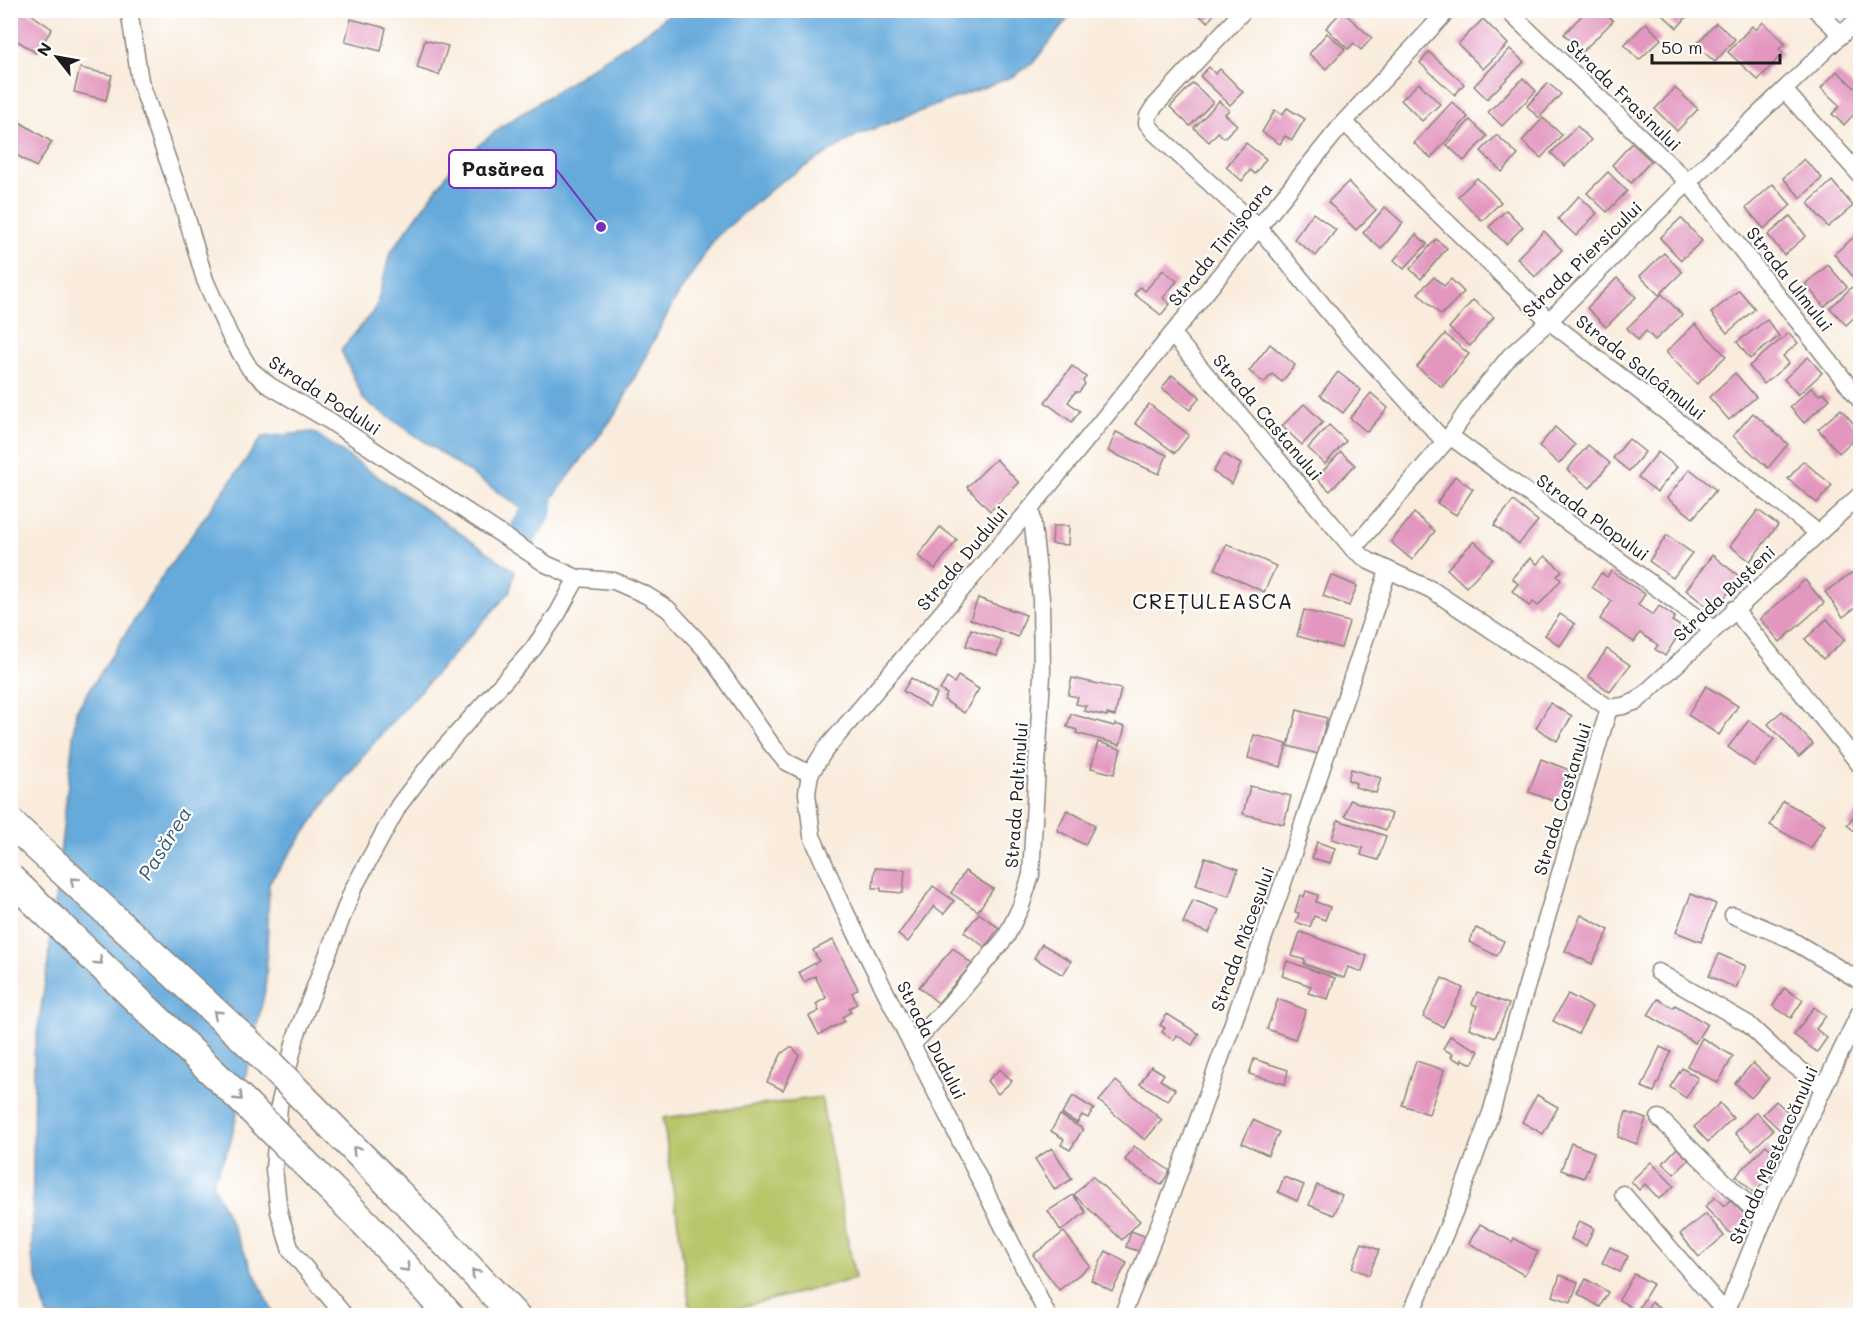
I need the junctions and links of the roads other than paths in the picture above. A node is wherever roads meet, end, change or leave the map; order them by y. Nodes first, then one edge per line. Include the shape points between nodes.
1 (129, 10) edge
2 (1244, 10) edge
3 (1448, 10) edge
4 (1507, 10) edge
5 (1816, 10) edge
6 (1860, 17) edge
7 (1842, 35) junction
8 (1784, 90) junction
9 (1344, 123) junction
10 (1860, 175) edge
11 (1688, 182) junction
12 (1259, 228) junction
13 (1549, 321) junction
14 (1172, 334) junction
15 (1860, 400) edge
16 (1447, 439) junction
17 (1860, 495) edge
18 (1031, 508) junction
19 (1818, 533) junction
20 (1353, 549) junction
21 (1388, 571) junction
22 (577, 578) junction
23 (1734, 609) junction
24 (1713, 629) junction
25 (1609, 708) junction
26 (1860, 765) edge
27 (810, 774) junction
28 (10, 822) edge
29 (10, 878) edge
30 (1733, 915) dead end
31 (1658, 972) dead end
32 (1860, 981) edge
33 (1860, 1012) edge
34 (912, 1045) junction
35 (1824, 1087) junction
36 (1659, 1118) dead end
37 (1623, 1194) dead end
38 (1764, 1220) junction
39 (1726, 1314) edge
40 (345, 1316) edge
41 (450, 1316) edge
42 (515, 1316) edge
43 (1048, 1316) edge
44 (1122, 1316) edge
45 (1410, 1316) edge

1 - 22 street, Strada Podului via 140,81 205,280 250,369 270,386 330,421 546,564
2 - 12 street, Strada Plopului via 1154,108 1147,123
3 - 9 street, Strada Timișoara
4 - 11 street, Strada Frasinului
5 - 7 street
6 - 7 street, Strada Piersicului
7 - 8 street, Strada Piersicului
8 - 10 street
8 - 11 street, Strada Piersicului
9 - 12 street, Strada Timișoara
9 - 13 street, Strada Salcâmului
11 - 13 street, Strada Piersicului
11 - 15 street, Strada Ulmului
12 - 14 street, Strada Timișoara
12 - 16 street, Strada Plopului via 1349,337
13 - 16 street, Strada Piersicului via 1510,356
13 - 19 street, Strada Salcâmului
14 - 18 street, Strada Timișoara
14 - 20 street, Strada Castanului
16 - 20 street, Strada Piersicului
16 - 24 street, Strada Plopului
17 - 19 street, Strada Bușteni
18 - 27 street, Strada Dudului via 825,750
18 - 34 street, Strada Paltinului via 1041,598 1042,675 1031,875 1006,937
19 - 23 street, Strada Bușteni
20 - 21 street, Strada Castanului
21 - 25 street, Strada Castanului via 1432,590
21 - 44 street, Strada Măceșului via 1279,895 1171,1195
22 - 27 street via 614,581 668,609 705,649 785,761
22 - 40 street via 533,649 435,758 399,805 353,889 296,1036 279,1106 274,1169 279,1212 291,1251
23 - 24 street, Strada Bușteni
23 - 26 street
24 - 25 street, Strada Bușteni via 1636,701
25 - 45 street, Strada Castanului via 1492,1110
27 - 34 street, Strada Dudului via 807,793 812,836
42 -> 28 highway, bridge via 398,1192 245,1041
29 -> 41 highway, bridge via 239,1096 367,1225
30 - 32 street via 1788,938
31 - 35 street via 1748,1024 1785,1059
33 - 35 street, Strada Mesteacănului
34 - 43 street, Strada Dudului
35 - 38 street, Strada Mesteacănului
36 - 38 street
37 - 39 street
38 - 39 street, Strada Mesteacănului

